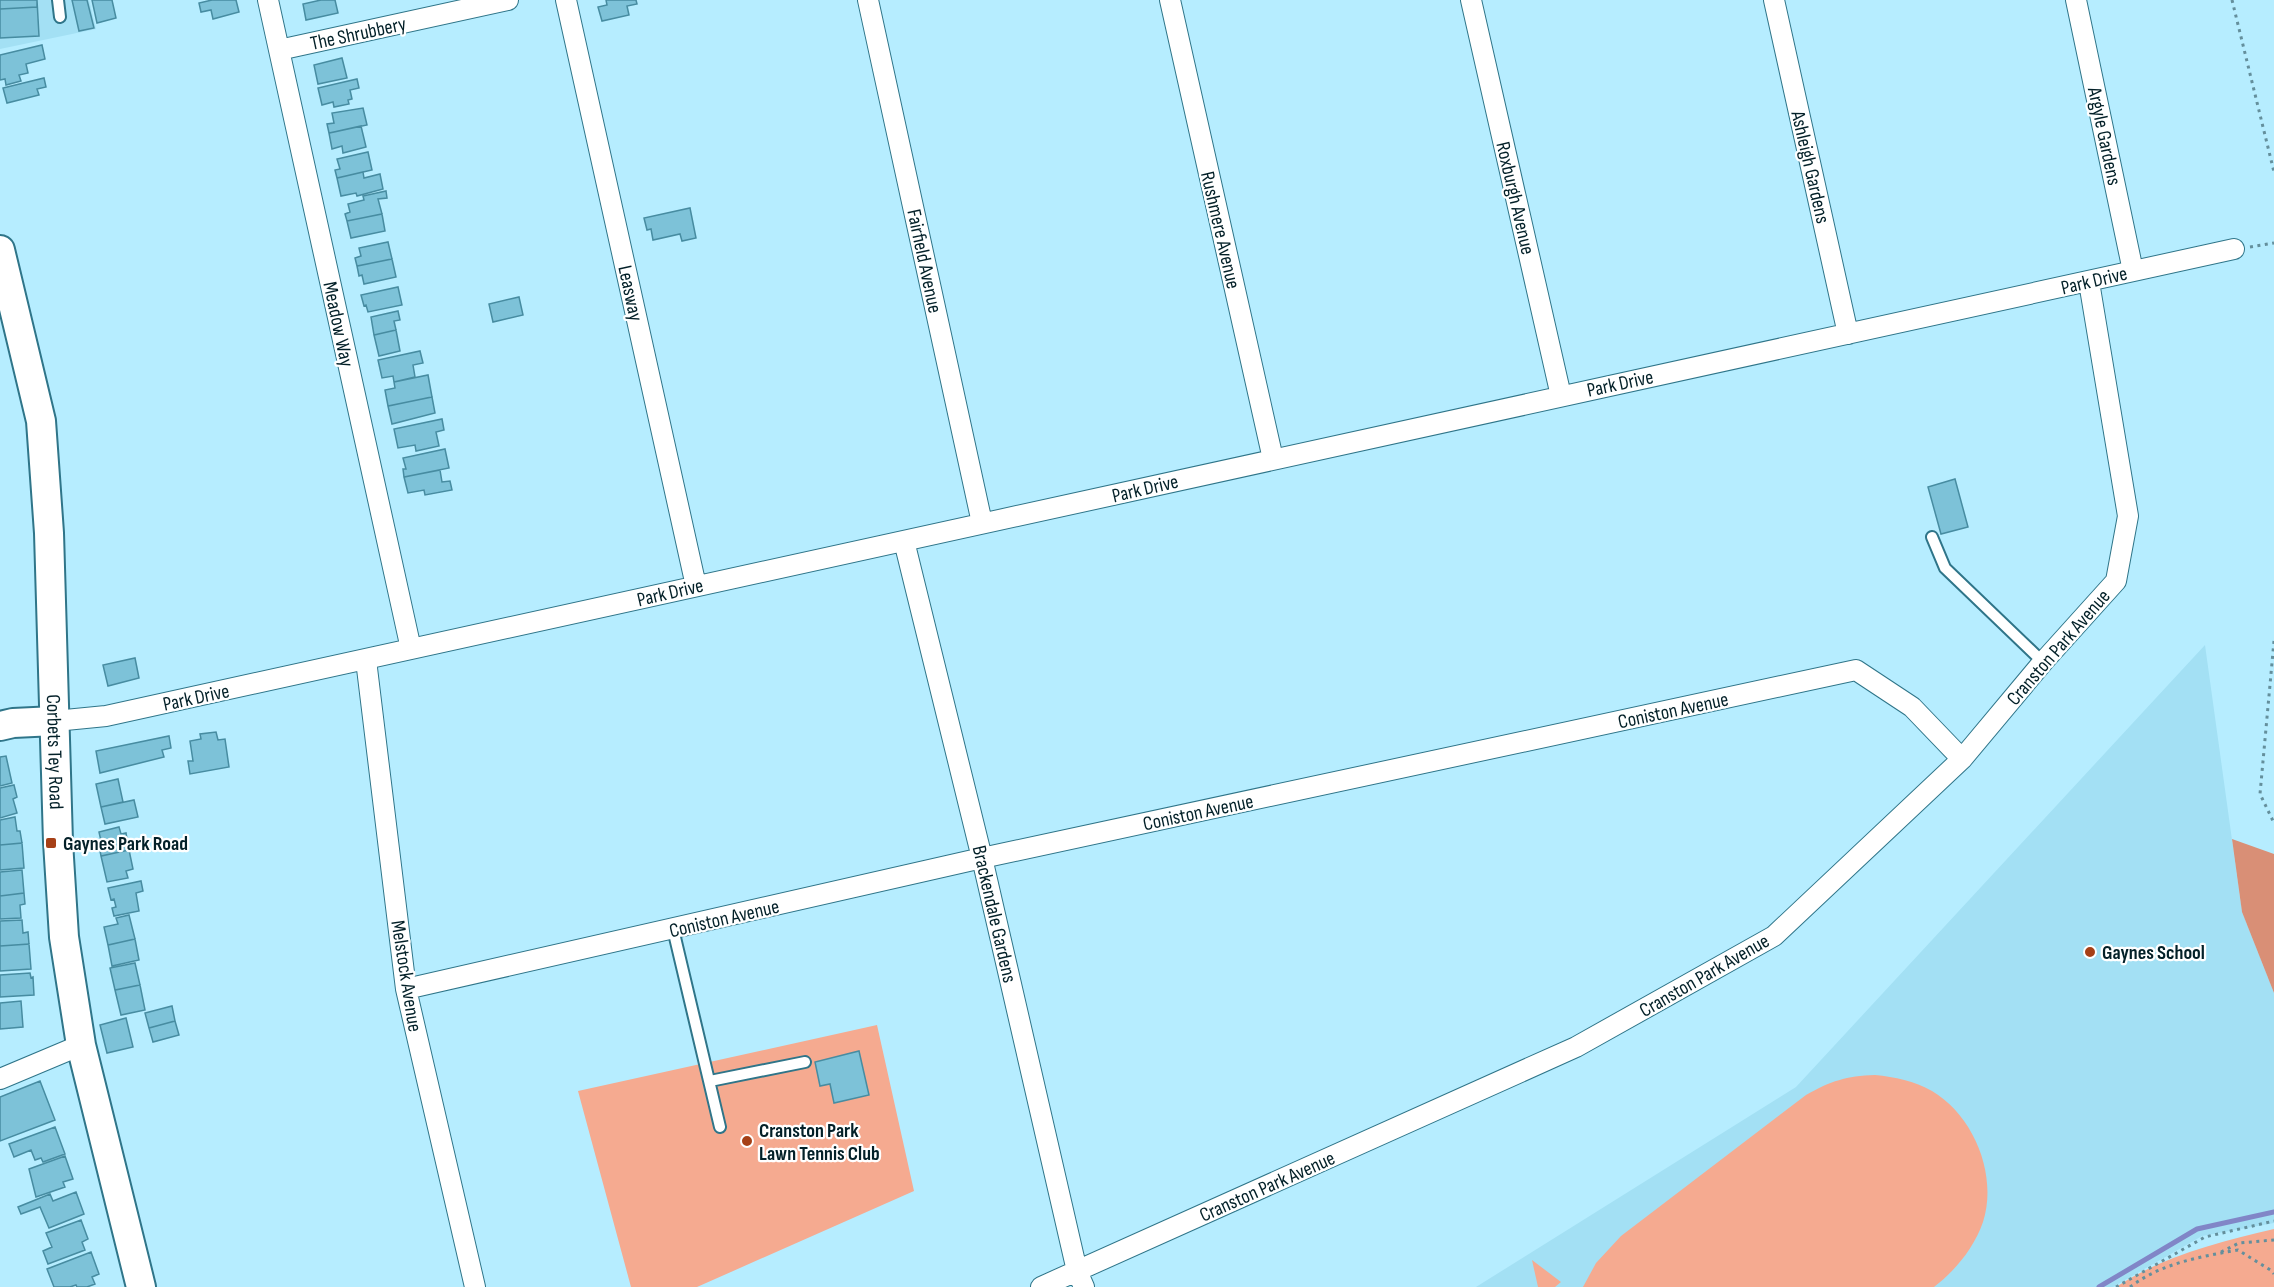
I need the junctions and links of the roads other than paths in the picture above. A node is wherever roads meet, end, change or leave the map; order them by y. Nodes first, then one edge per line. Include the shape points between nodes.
1 (58, 0) edge
2 (268, 0) edge
3 (508, 0) edge
4 (566, 0) edge
5 (868, 0) edge
6 (1170, 0) edge
7 (1471, 0) edge
8 (1774, 0) edge
9 (2076, 0) edge
10 (60, 17) dead end
11 (279, 50) junction
12 (2234, 249) dead end
13 (0, 250) edge
14 (2133, 271) junction
15 (2089, 282) junction
16 (1848, 334) junction
17 (1561, 396) junction
18 (1273, 459) junction
19 (982, 523) junction
20 (1932, 537) dead end
21 (904, 541) junction
22 (696, 586) junction
23 (411, 649) junction
24 (366, 660) junction
25 (2043, 662) junction
26 (55, 721) junction
27 (0, 726) edge
28 (1962, 759) junction
29 (982, 858) junction
30 (673, 930) junction
31 (406, 988) junction
32 (81, 1046) junction
33 (805, 1062) dead end
34 (0, 1079) edge
35 (710, 1081) junction
36 (720, 1127) dead end
37 (1080, 1279) edge
38 (141, 1287) edge
39 (476, 1287) edge
40 (1041, 1287) edge

1 - 10 lane
2 - 11 street, Meadow Way
3 - 11 street, The Shrubbery
4 - 22 street, Leasway
5 - 19 street, Fairfield Avenue
6 - 18 street, Rushmere Avenue
7 - 17 street, Roxburgh Avenue
8 - 16 street, Ashleigh Gardens
9 - 14 street, Argyle Gardens
11 - 23 street, Meadow Way
12 - 14 street, Park Drive
13 - 26 main road, Corbets Tey Road via 41,421
14 - 15 street, Park Drive
15 - 16 street, Park Drive
15 - 25 street, Cranston Park Avenue via 2128,516 2116,580
16 - 17 street, Park Drive
17 - 18 street, Park Drive
18 - 19 street, Park Drive
19 - 21 street, Park Drive
20 - 25 lane via 1945,568
21 - 22 street, Park Drive
21 - 29 street, Brackendale Gardens
22 - 23 street, Park Drive
23 - 24 street, Park Drive
24 - 26 street, Park Drive via 106,717
24 - 31 street, Melstock Avenue
25 - 28 street, Cranston Park Avenue
26 - 27 main road
26 - 32 main road, Corbets Tey Road via 64,937
28 - 29 street, Coniston Avenue via 1912,707 1856,670
28 - 37 street, Cranston Park Avenue via 1774,936 1576,1047
29 - 30 street, Coniston Avenue
29 - 37 street, Brackendale Gardens
30 - 31 street, Coniston Avenue
30 - 35 lane
31 - 39 street, Melstock Avenue
32 - 34 street
32 - 38 main road, Corbets Tey Road
33 - 35 lane
35 - 36 lane
37 - 40 street, Cranston Park Avenue

